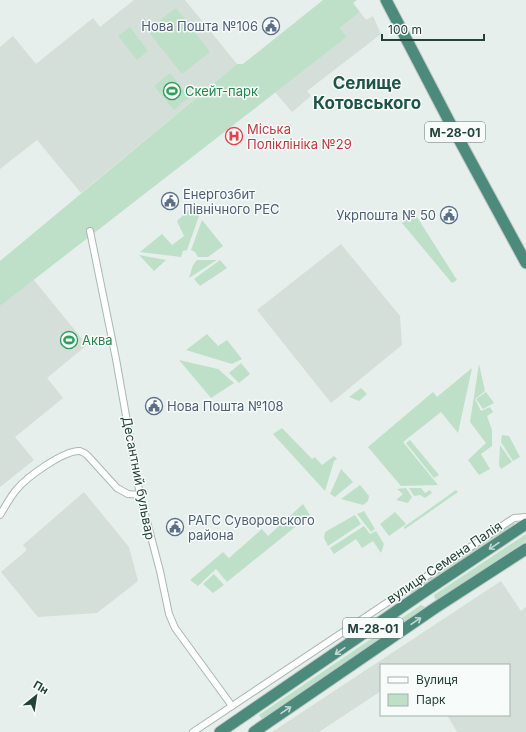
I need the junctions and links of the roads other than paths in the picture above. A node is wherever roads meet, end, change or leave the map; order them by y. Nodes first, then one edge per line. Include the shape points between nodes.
1 (386, 0) edge
2 (90, 232) dead end
3 (526, 263) edge
4 (140, 495) junction
5 (0, 515) edge
6 (526, 518) edge
7 (526, 524) edge
8 (526, 549) edge
9 (424, 592) junction
10 (435, 608) junction
11 (232, 706) junction
12 (226, 731) edge
13 (193, 732) edge
14 (254, 732) edge

1 - 3 highway, М-28-01
2 - 4 street, Десантний бульвар
4 - 5 street via 128,494 117,488 85,453 79,451 42,467 22,483
4 - 11 street, Десантний бульвар via 171,621
6 - 11 street via 514,518
7 -> 9 highway, вулиця Семена Палія / М-28-01
8 - 10 highway, М-28-01
9 - 10 highway
9 -> 12 highway, вулиця Семена Палія / М-28-01
14 -> 10 highway, М-28-01
11 - 13 street

